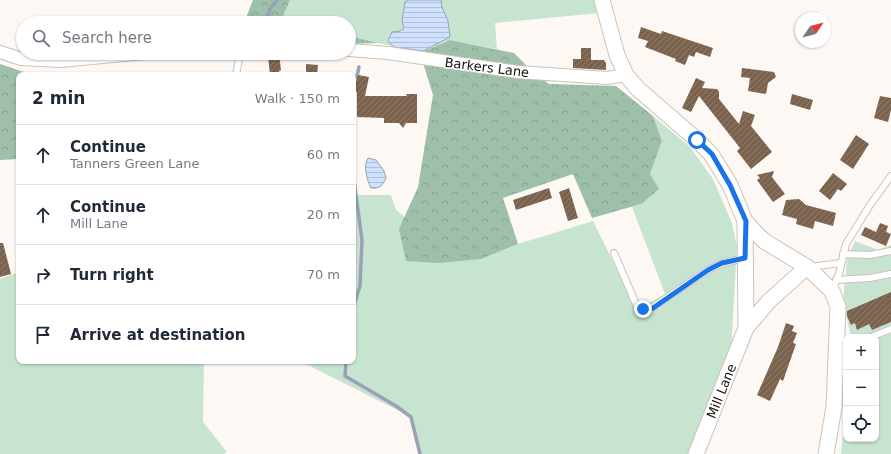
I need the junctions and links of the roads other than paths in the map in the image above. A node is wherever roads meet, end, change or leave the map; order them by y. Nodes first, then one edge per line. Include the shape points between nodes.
1 (602, 0) edge
2 (356, 51) edge
3 (0, 52) edge
4 (16, 58) edge
5 (40, 60) edge
6 (71, 60) edge
7 (239, 60) edge
8 (237, 72) edge
9 (626, 75) junction
10 (891, 176) edge
11 (746, 221) junction
12 (891, 251) edge
13 (614, 253) dead end
14 (843, 254) junction
15 (745, 258) junction
16 (840, 263) junction
17 (807, 267) junction
18 (891, 274) edge
19 (834, 285) junction
20 (746, 328) junction
21 (891, 329) edge
22 (878, 334) edge
23 (696, 454) edge
24 (826, 454) edge

1 - 9 street via 617,55
2 - 9 street, Barkers Lane via 518,72 607,78
3 - 4 street
5 - 6 street
7 - 8 lane
9 - 11 street via 712,154 730,185
10 - 14 lane via 870,205 846,244
11 - 15 street, Mill Lane
11 - 17 street via 764,241
12 - 14 lane via 870,255
13 - 15 lane via 636,304 643,309 653,308 722,263
14 - 16 lane
15 - 20 street, Mill Lane
16 - 17 lane
16 - 19 lane
17 - 19 street
17 - 20 street, Mill Lane via 769,301
18 - 19 lane
19 - 24 street via 838,307 839,348 834,408
20 - 23 street, Mill Lane
21 - 22 lane

